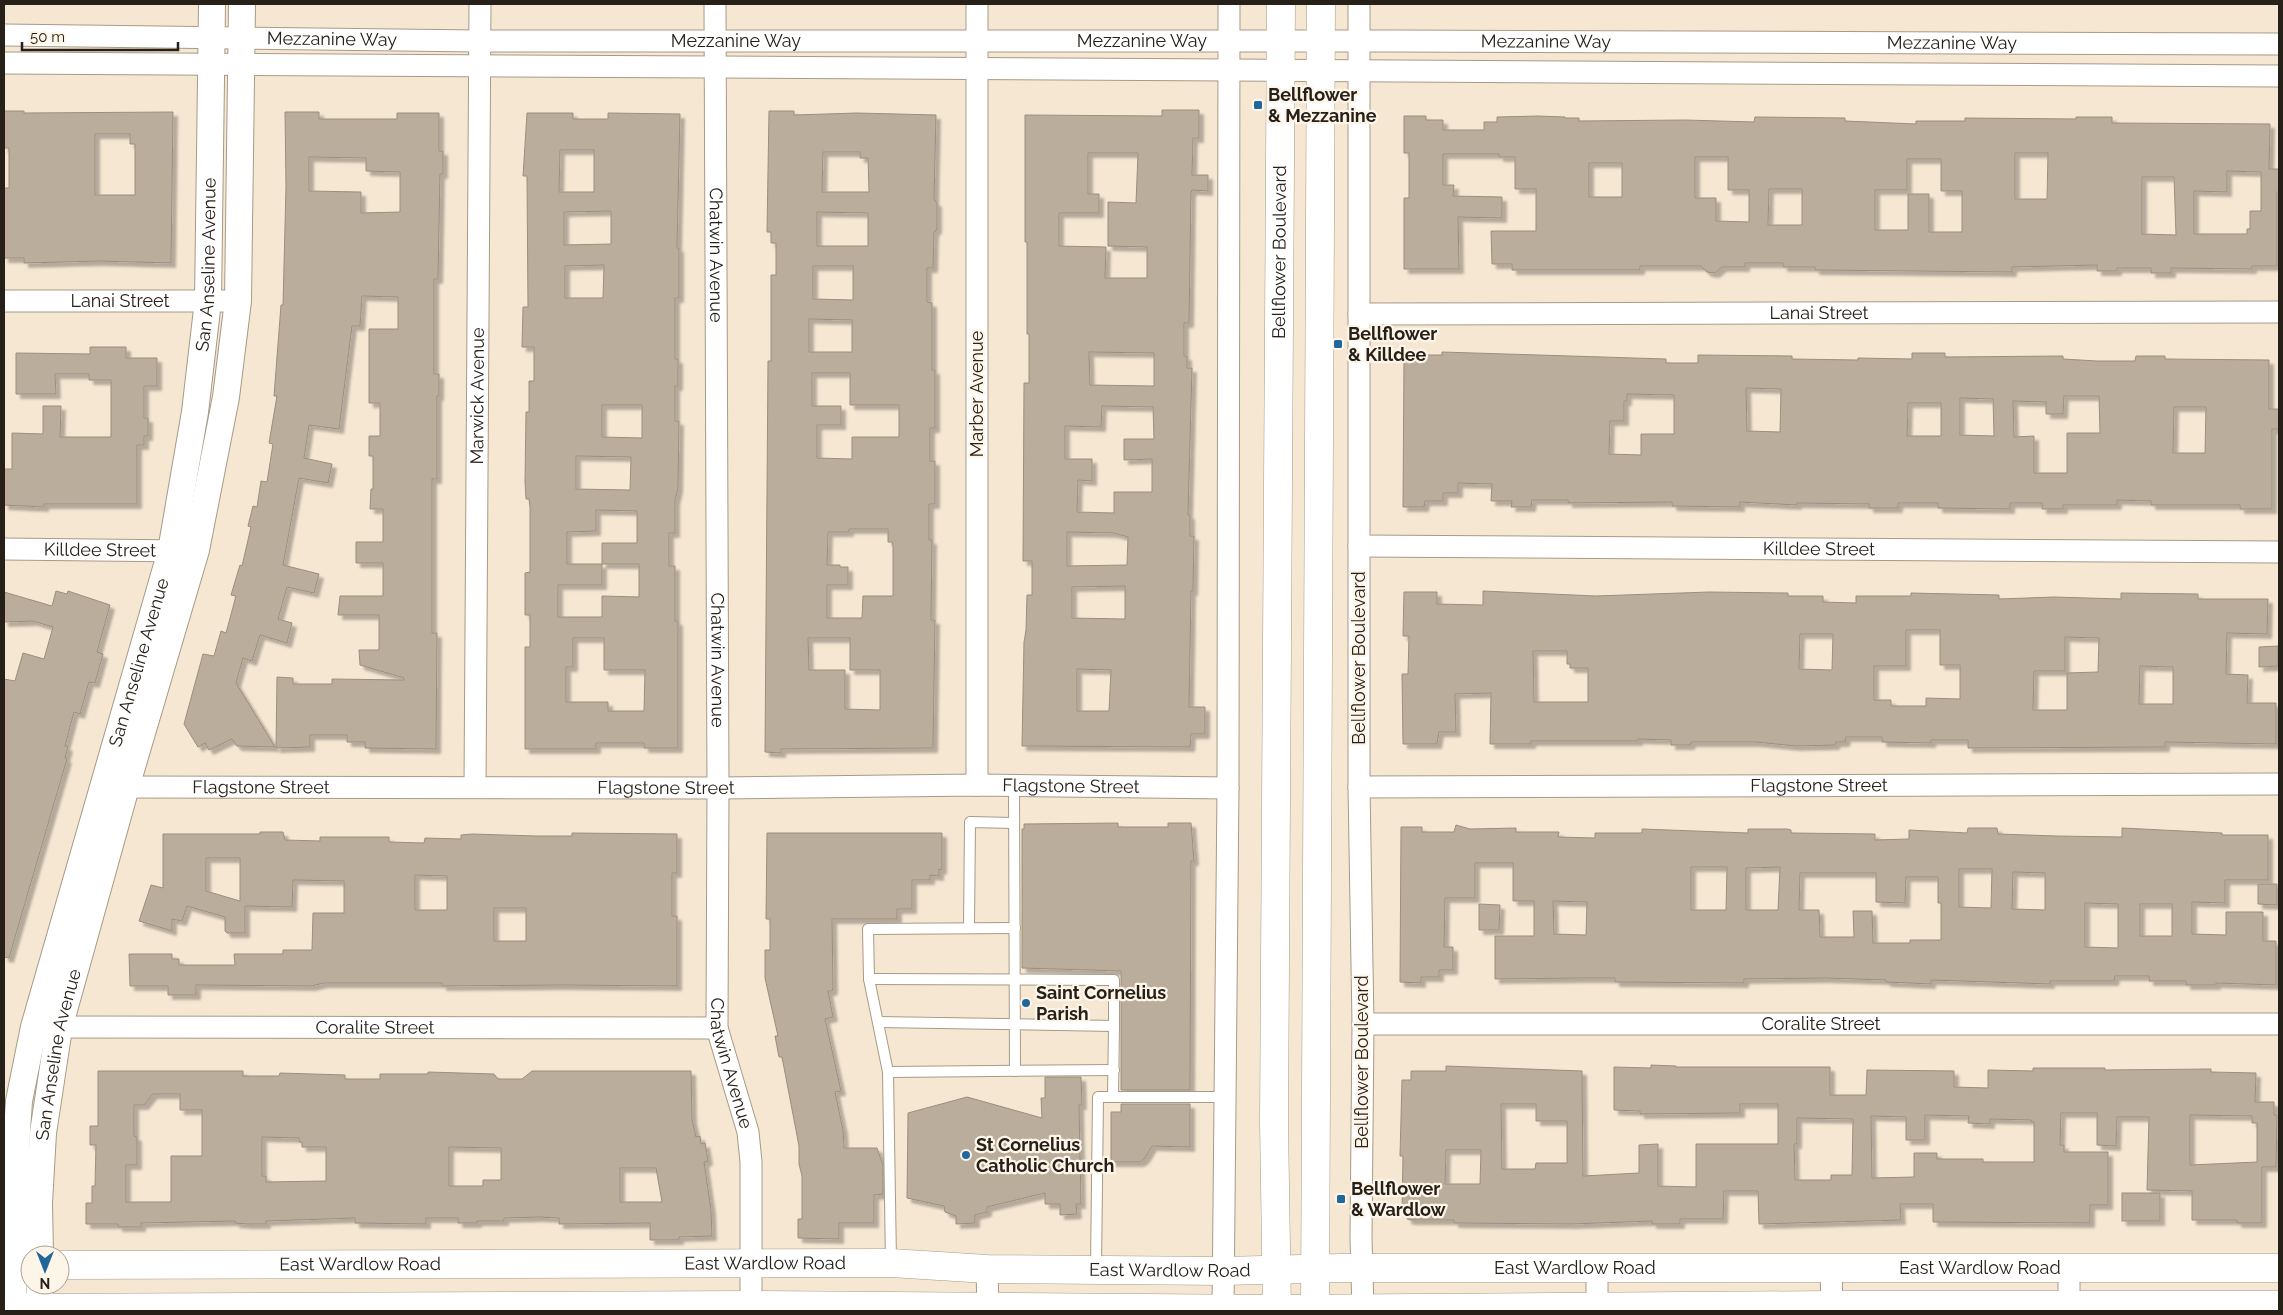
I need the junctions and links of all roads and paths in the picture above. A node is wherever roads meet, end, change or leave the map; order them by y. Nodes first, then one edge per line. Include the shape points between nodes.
1 (212, 4) edge
2 (242, 4) edge
3 (480, 4) edge
4 (715, 4) edge
5 (977, 4) edge
6 (1229, 4) edge
7 (1281, 4) edge
8 (1321, 4) edge
9 (1359, 4) edge
10 (4, 35) edge
11 (211, 36) junction
12 (242, 37) junction
13 (479, 41) junction
14 (715, 41) junction
15 (1229, 41) junction
16 (1280, 41) junction
17 (1321, 41) junction
18 (977, 42) junction
19 (1359, 42) junction
20 (2279, 44) edge
21 (4, 63) edge
22 (211, 63) junction
23 (241, 64) junction
24 (479, 67) junction
25 (715, 68) junction
26 (977, 69) junction
27 (1229, 71) junction
28 (1280, 72) junction
29 (1320, 72) junction
30 (1359, 72) junction
31 (2279, 76) edge
32 (4, 301) edge
33 (238, 301) junction
34 (208, 302) junction
35 (2279, 312) edge
36 (1359, 314) junction
37 (1359, 546) junction
38 (4, 549) edge
39 (196, 550) junction
40 (171, 551) junction
41 (2279, 552) edge
42 (2279, 784) edge
43 (977, 785) junction
44 (1014, 786) junction
45 (115, 787) junction
46 (475, 787) junction
47 (1360, 787) junction
48 (718, 788) junction
49 (1228, 788) junction
50 (1014, 823) junction
51 (969, 928) junction
52 (1015, 928) junction
53 (868, 979) junction
54 (1016, 980) junction
55 (878, 1022) junction
56 (1015, 1024) junction
57 (1363, 1024) junction
58 (2279, 1024) edge
59 (1114, 1026) junction
60 (46, 1027) junction
61 (717, 1028) junction
62 (1114, 1070) junction
63 (1015, 1071) junction
64 (888, 1072) junction
65 (1113, 1097) junction
66 (1226, 1097) junction
67 (40, 1245) edge
68 (751, 1263) junction
69 (891, 1263) junction
70 (516, 1264) junction
71 (15, 1265) edge
72 (70, 1265) edge
73 (280, 1265) junction
74 (1831, 1267) junction
75 (2069, 1267) junction
76 (1314, 1268) junction
77 (1362, 1268) junction
78 (1597, 1268) junction
79 (2279, 1268) edge
80 (987, 1269) junction
81 (1096, 1269) junction
82 (1276, 1269) junction
83 (1224, 1271) junction
84 (40, 1301) edge
85 (2279, 1305) edge
86 (515, 1306) junction
87 (280, 1307) junction
88 (751, 1308) edge
89 (1832, 1308) edge
90 (2069, 1308) edge
91 (10, 1309) edge
92 (321, 1309) edge
93 (367, 1309) edge
94 (407, 1309) edge
95 (988, 1309) edge
96 (1597, 1309) edge
97 (1223, 1310) edge
98 (1277, 1310) edge
99 (1315, 1310) edge
100 (1363, 1310) edge

1 - 11 street, San Anseline Avenue
2 - 12 street, San Anseline Avenue
3 - 13 street, Marwick Avenue
4 - 14 street, Chatwin Avenue
5 - 18 street, Marber Avenue
6 - 15 street
7 - 16 main road, Bellflower Boulevard
8 - 17 main road
9 - 19 street, Bellflower Boulevard
10 - 11 street, Mezzanine Way
11 - 12 street, Mezzanine Way
11 - 22 street, San Anseline Avenue
12 - 13 street, Mezzanine Way
12 - 23 street, San Anseline Avenue
13 - 14 street, Mezzanine Way
13 - 24 street, Marwick Avenue
14 - 18 street, Mezzanine Way
14 - 25 street, Chatwin Avenue
15 - 16 street, Mezzanine Way
15 - 18 street, Mezzanine Way
15 - 27 street
16 - 17 street, Mezzanine Way
16 - 28 main road, Bellflower Boulevard
17 - 19 street, Mezzanine Way
17 - 29 main road
18 - 26 street, Marber Avenue
19 - 20 street, Mezzanine Way
19 - 30 street, Bellflower Boulevard
21 - 22 street, Mezzanine Way
22 - 23 street, Mezzanine Way
22 - 34 street, San Anseline Avenue
23 - 24 street, Mezzanine Way
23 - 33 street, San Anseline Avenue
24 - 25 street, Mezzanine Way
24 - 46 street, Marwick Avenue
25 - 26 street, Mezzanine Way
25 - 48 street, Chatwin Avenue
26 - 27 street, Mezzanine Way
26 - 43 street, Marber Avenue
27 - 28 street, Mezzanine Way
27 - 49 street
28 - 29 street, Mezzanine Way
28 - 82 main road, Bellflower Boulevard via 1274,1113
29 - 30 street, Mezzanine Way
29 - 76 main road
30 - 31 street, Mezzanine Way
30 - 36 street, Bellflower Boulevard
32 - 34 street, Lanai Street
33 - 34 street, Lanai Street
33 - 39 street, San Anseline Avenue via 226,397
34 - 40 street, San Anseline Avenue via 195,412
35 - 36 street, Lanai Street
36 - 37 street, Bellflower Boulevard
37 - 41 street, Killdee Street
37 - 47 street, Bellflower Boulevard
38 - 40 street, Killdee Street
39 - 40 street, Killdee Street
39 - 45 street, San Anseline Avenue
40 - 45 street, San Anseline Avenue
42 - 47 street, Flagstone Street
43 - 44 street, Flagstone Street
43 - 48 street, Flagstone Street
44 - 49 street, Flagstone Street
44 - 50 lane
45 - 46 street, Flagstone Street
45 - 60 street, San Anseline Avenue
46 - 48 street, Flagstone Street
47 - 57 street, Bellflower Boulevard
48 - 61 street, Chatwin Avenue
49 - 66 street
50 - 51 lane via 970,822
50 - 52 lane
51 - 52 lane
51 - 53 lane via 868,929
52 - 54 lane
53 - 54 lane
53 - 55 lane
54 - 56 lane
54 - 59 lane via 1114,980
55 - 56 lane
55 - 64 lane
56 - 59 lane
56 - 63 lane
57 - 58 street, Coralite Street
57 - 77 street, Bellflower Boulevard
59 - 62 lane
60 - 61 street, Coralite Street
60 - 67 street, San Anseline Avenue
60 - 71 street, San Anseline Avenue via 18,1111
61 - 68 street, Chatwin Avenue via 748,1132
62 - 63 lane
62 - 65 lane
63 - 64 lane
64 - 69 lane
65 - 66 lane
65 - 81 lane via 1098,1097
66 - 83 street
68 - 69 main road, East Wardlow Road
68 - 70 main road, East Wardlow Road
68 - 88 street, Chatwin Avenue
69 - 80 main road, East Wardlow Road
70 - 73 main road, East Wardlow Road
70 - 86 main road
71 - 91 street, San Anseline Avenue
72 - 73 main road, East Wardlow Road
73 - 87 main road
74 - 75 main road, East Wardlow Road
74 - 78 main road, East Wardlow Road
74 - 89 street
75 - 79 main road, East Wardlow Road
75 - 90 street
76 - 77 main road, East Wardlow Road
76 - 82 main road, East Wardlow Road
76 - 99 main road
77 - 78 main road, East Wardlow Road
77 - 100 street, Bellflower Boulevard
78 - 96 street
80 - 81 main road, East Wardlow Road
80 - 95 street
81 - 83 main road, East Wardlow Road
82 - 83 main road, East Wardlow Road
82 - 98 main road, Bellflower Boulevard
83 - 97 street
84 - 87 main road
84 - 91 main road
85 - 90 main road
86 - 88 main road
86 - 94 main road
87 - 92 main road
88 - 95 main road
89 - 90 main road
89 - 96 main road
92 - 93 main road
93 - 94 main road
95 - 97 main road
96 - 100 main road
97 - 98 main road
98 - 99 main road
99 - 100 main road

